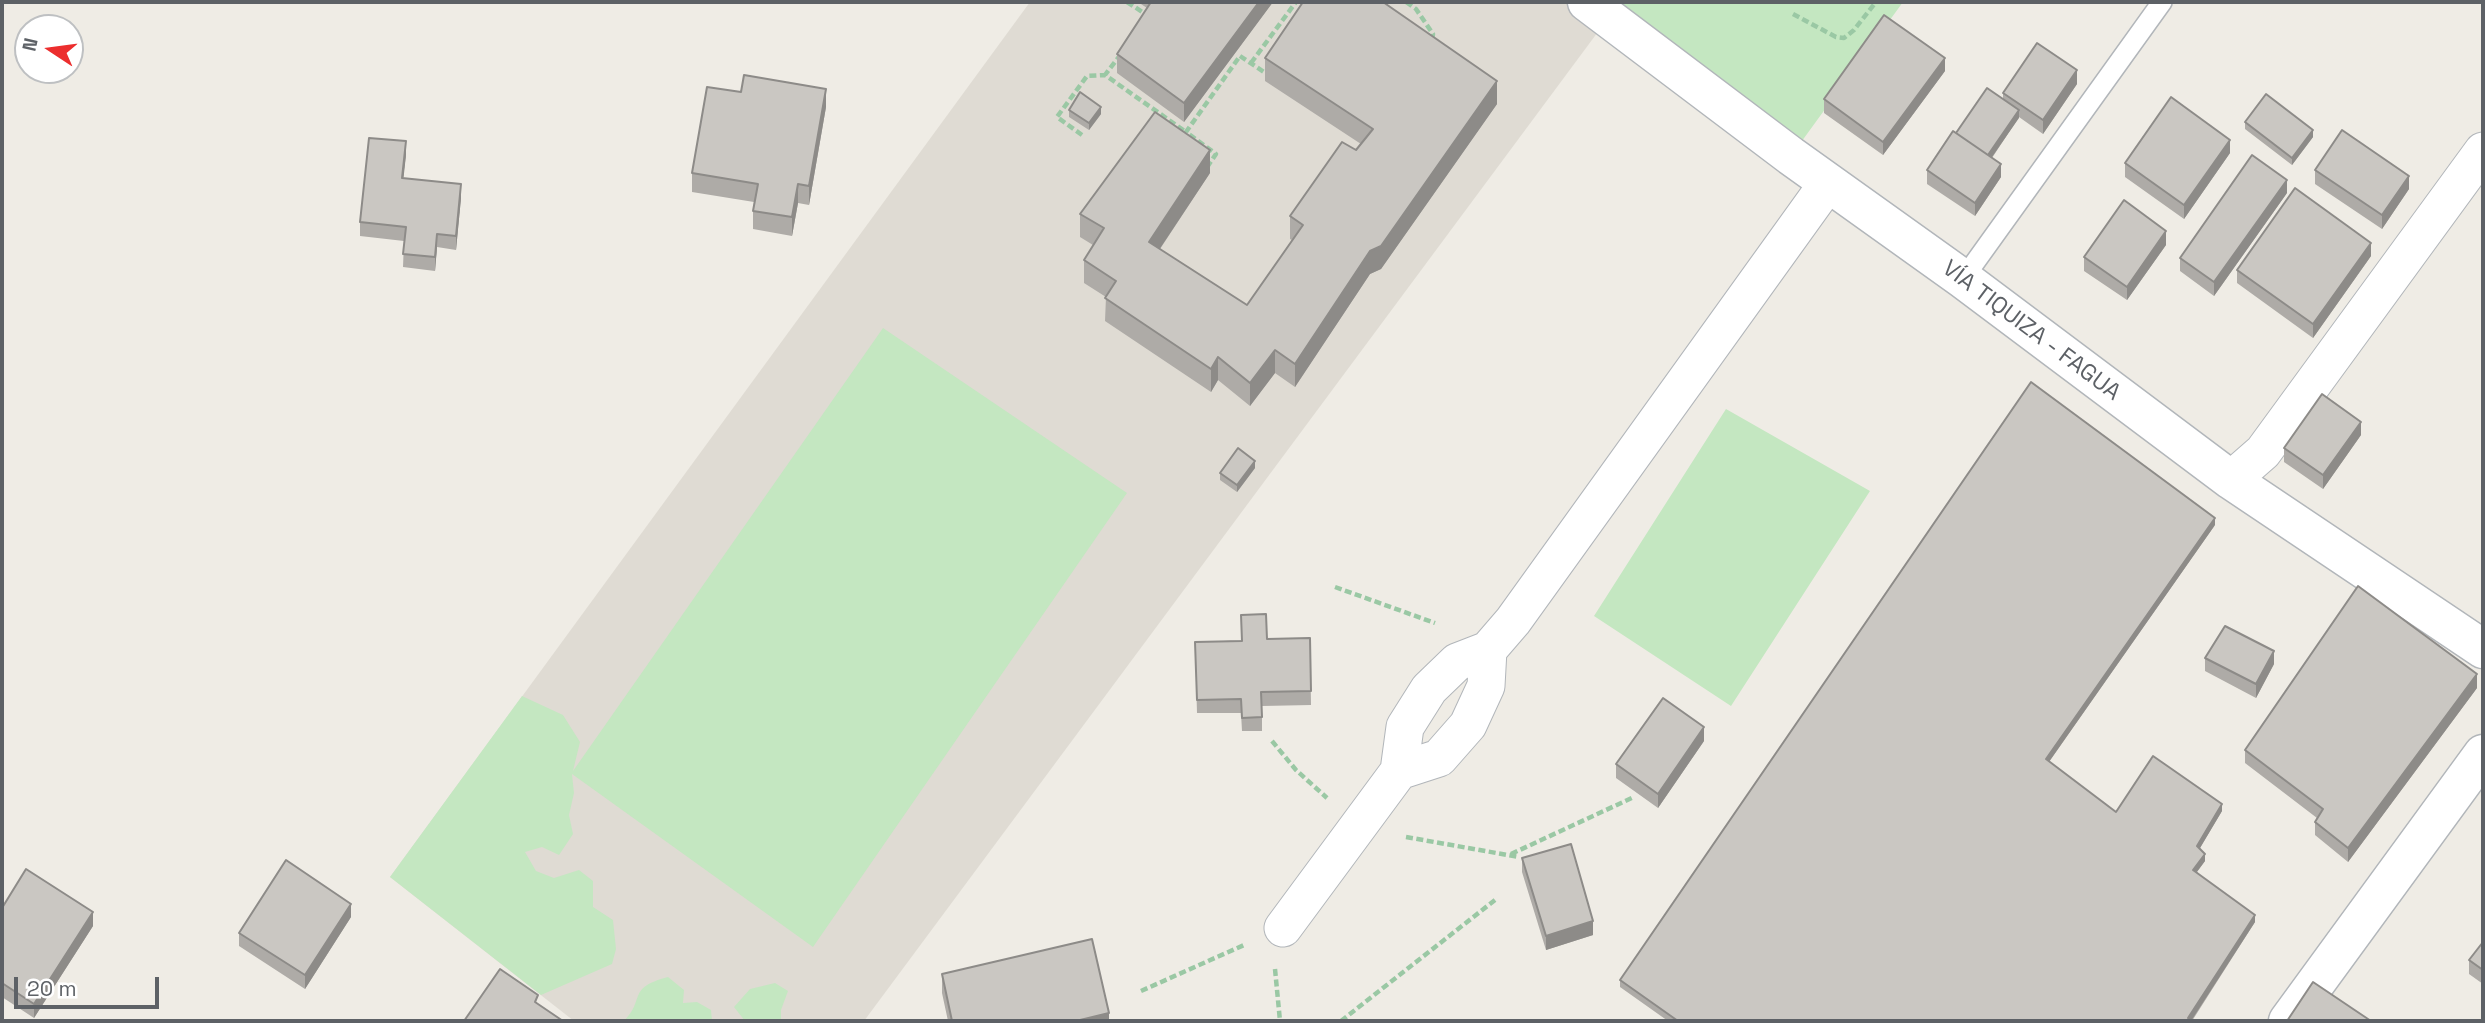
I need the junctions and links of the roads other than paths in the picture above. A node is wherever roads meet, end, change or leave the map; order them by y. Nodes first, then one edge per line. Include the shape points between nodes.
1 (1587, 2) edge
2 (2162, 2) edge
3 (2483, 151) edge
4 (1828, 183) junction
5 (1963, 279) junction
6 (2231, 480) junction
7 (2483, 649) edge
8 (1488, 650) junction
9 (2483, 754) edge
10 (1399, 771) junction
11 (1277, 931) road end
12 (2288, 1021) edge

1 - 4 street, VÍA TIQUIZA - FAGUA
2 - 5 lane
3 - 6 street via 2263,453
4 - 5 street, VÍA TIQUIZA - FAGUA
4 - 8 street
5 - 6 street, VÍA TIQUIZA - FAGUA
6 - 7 street, VÍA TIQUIZA - FAGUA
8 - 10 street via 1457,662 1429,689 1405,727
8 - 10 street via 1486,686 1468,725 1438,758
9 - 12 street
10 - 11 street

